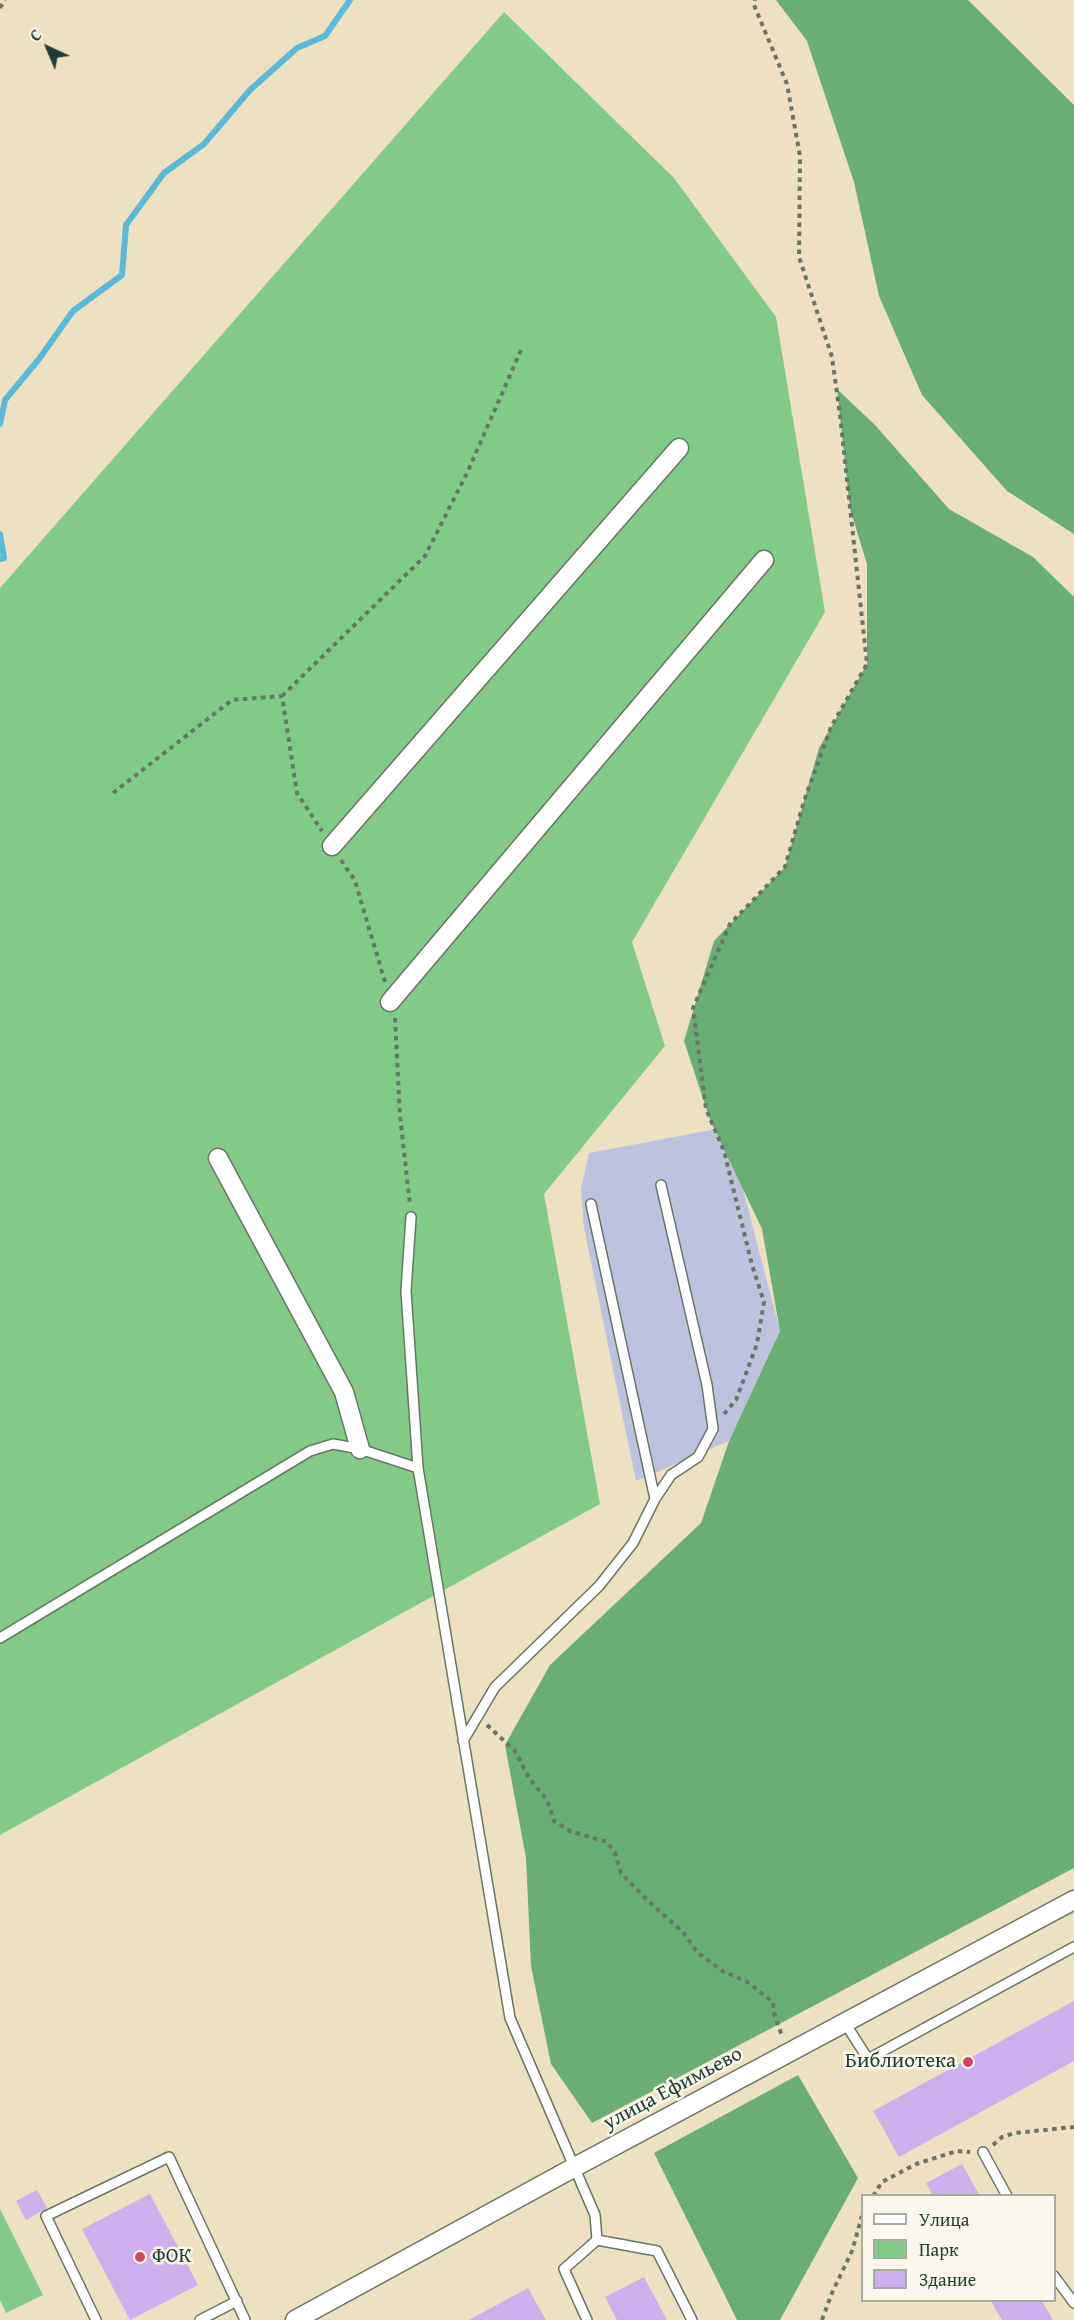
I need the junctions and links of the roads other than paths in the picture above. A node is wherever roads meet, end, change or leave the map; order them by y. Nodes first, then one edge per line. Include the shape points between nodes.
1 (679, 448) dead end
2 (764, 560) dead end
3 (332, 846) road end
4 (390, 1002) road end
5 (218, 1158) dead end
6 (661, 1185) dead end
7 (591, 1204) dead end
8 (411, 1217) road end
9 (360, 1449) junction
10 (418, 1468) junction
11 (655, 1499) junction
12 (0, 1638) edge
13 (463, 1741) junction
14 (1074, 1900) edge
15 (1074, 1947) edge
16 (845, 2023) junction
17 (983, 2152) road end
18 (573, 2168) junction
19 (1006, 2194) edge
20 (597, 2240) junction
21 (1056, 2279) edge
22 (237, 2301) junction
23 (1074, 2303) edge
24 (96, 2320) edge
25 (200, 2320) edge
26 (245, 2320) edge
27 (295, 2320) edge
28 (587, 2320) edge
29 (692, 2320) edge

1 - 3 street
2 - 4 street
5 - 9 street via 344,1392
6 - 11 lane via 707,1385 713,1429 698,1457 671,1475
7 - 11 lane
8 - 10 lane via 406,1291
9 - 10 lane
9 - 12 lane via 333,1444 310,1451
10 - 13 lane
11 - 13 lane via 633,1543 598,1586 495,1687
13 - 18 lane via 510,2018
14 - 16 street, улица Ефимьево
15 - 16 lane via 868,2059
16 - 18 street, улица Ефимьево
17 - 19 lane
18 - 20 lane via 596,2215
18 - 27 street, улица Ефимьево
20 - 28 lane via 564,2269
20 - 29 lane via 657,2251
21 - 23 lane
22 - 24 lane via 169,2157 46,2216
22 - 25 lane
22 - 26 lane

